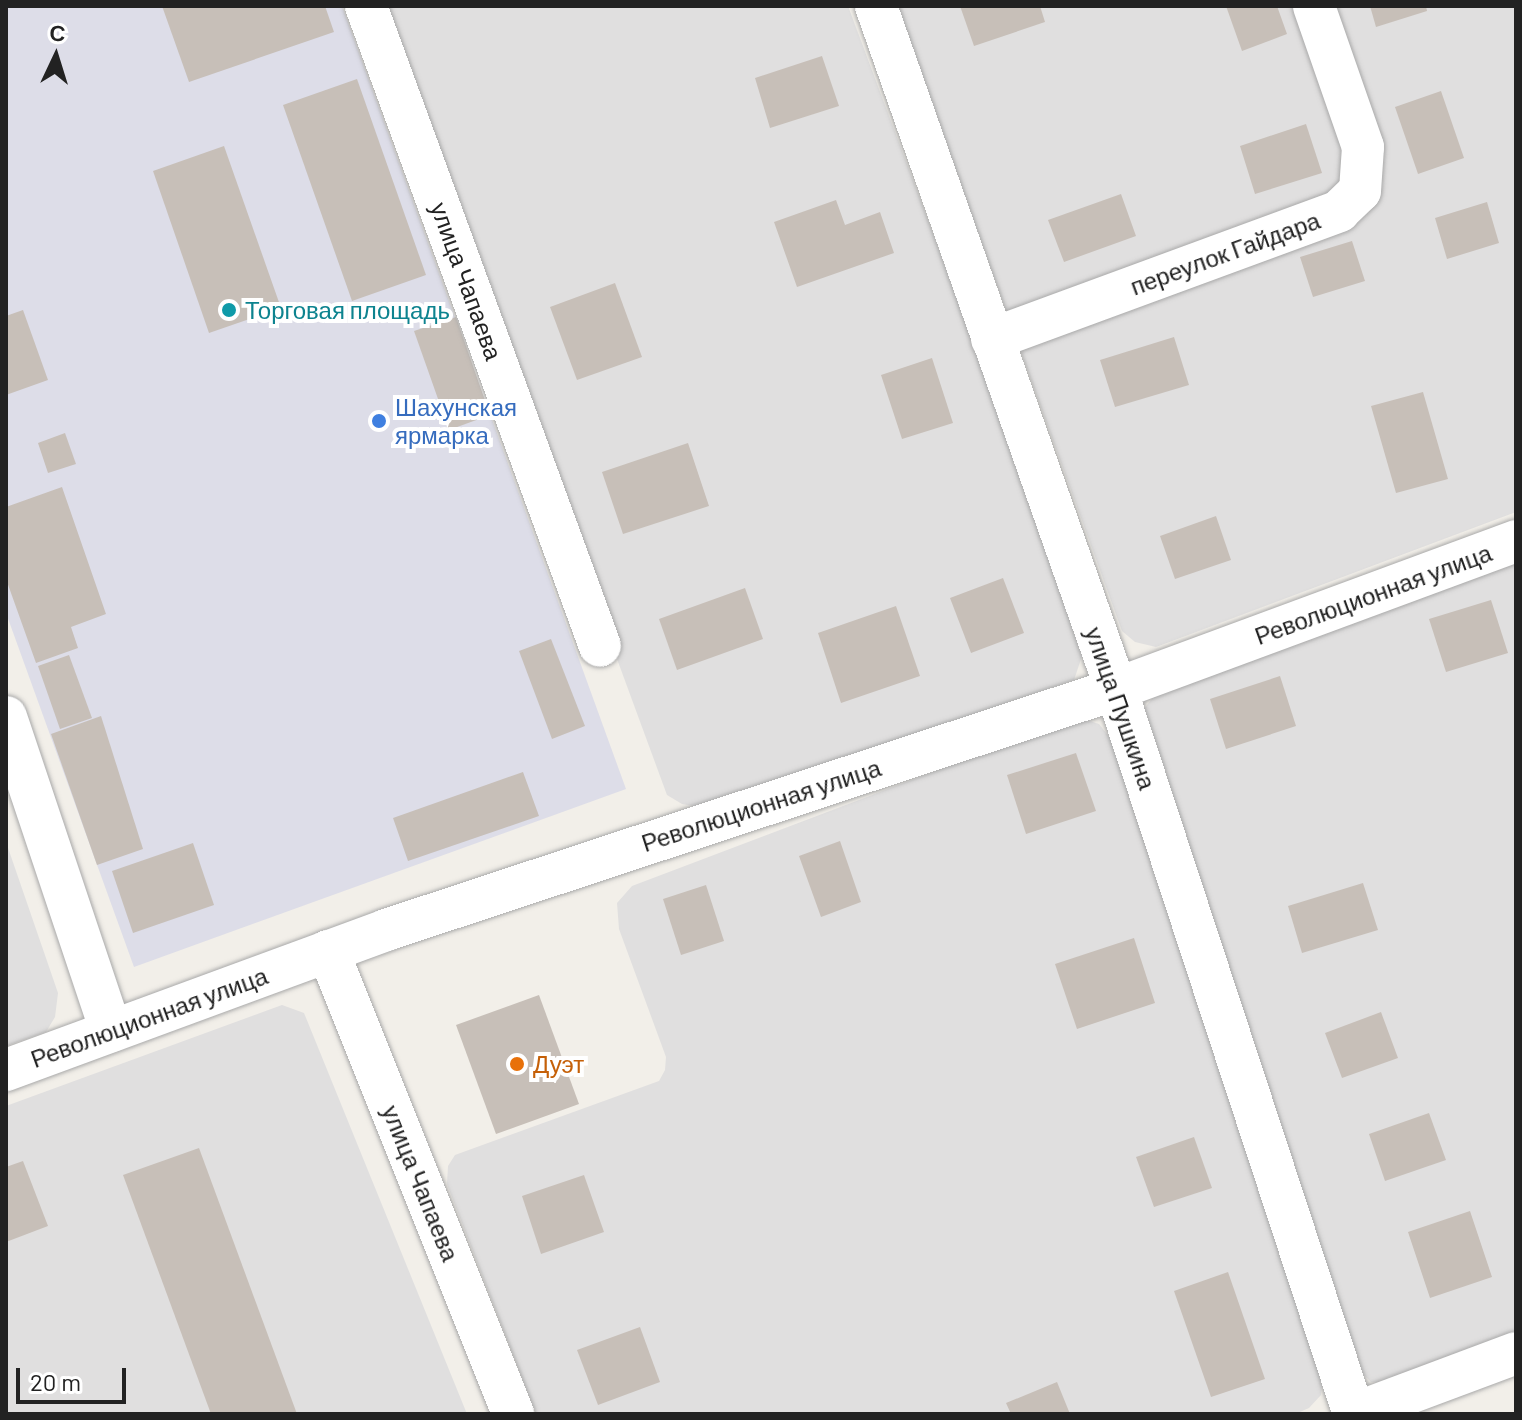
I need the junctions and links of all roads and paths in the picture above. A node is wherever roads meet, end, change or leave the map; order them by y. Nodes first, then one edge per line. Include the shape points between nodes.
1 (366, 6) edge
2 (876, 6) edge
3 (1314, 6) edge
4 (992, 339) junction
5 (1516, 541) edge
6 (600, 646) dead end
7 (1116, 689) junction
8 (6, 717) edge
9 (328, 951) junction
10 (111, 1031) junction
11 (6, 1070) edge
12 (1516, 1353) edge
13 (513, 1414) edge
14 (1354, 1414) edge

1 - 6 street, улица Чапаева
2 - 4 street, улица Пушкина
3 - 4 street, переулок Гайдара via 1363,147 1360,191 1339,211
4 - 7 street, улица Пушкина
5 - 7 street, Революционная улица
7 - 9 street, Революционная улица
7 - 14 street, улица Пушкина
8 - 10 street
9 - 10 street, Революционная улица
9 - 13 street, улица Чапаева
10 - 11 street, Революционная улица
12 - 14 street

